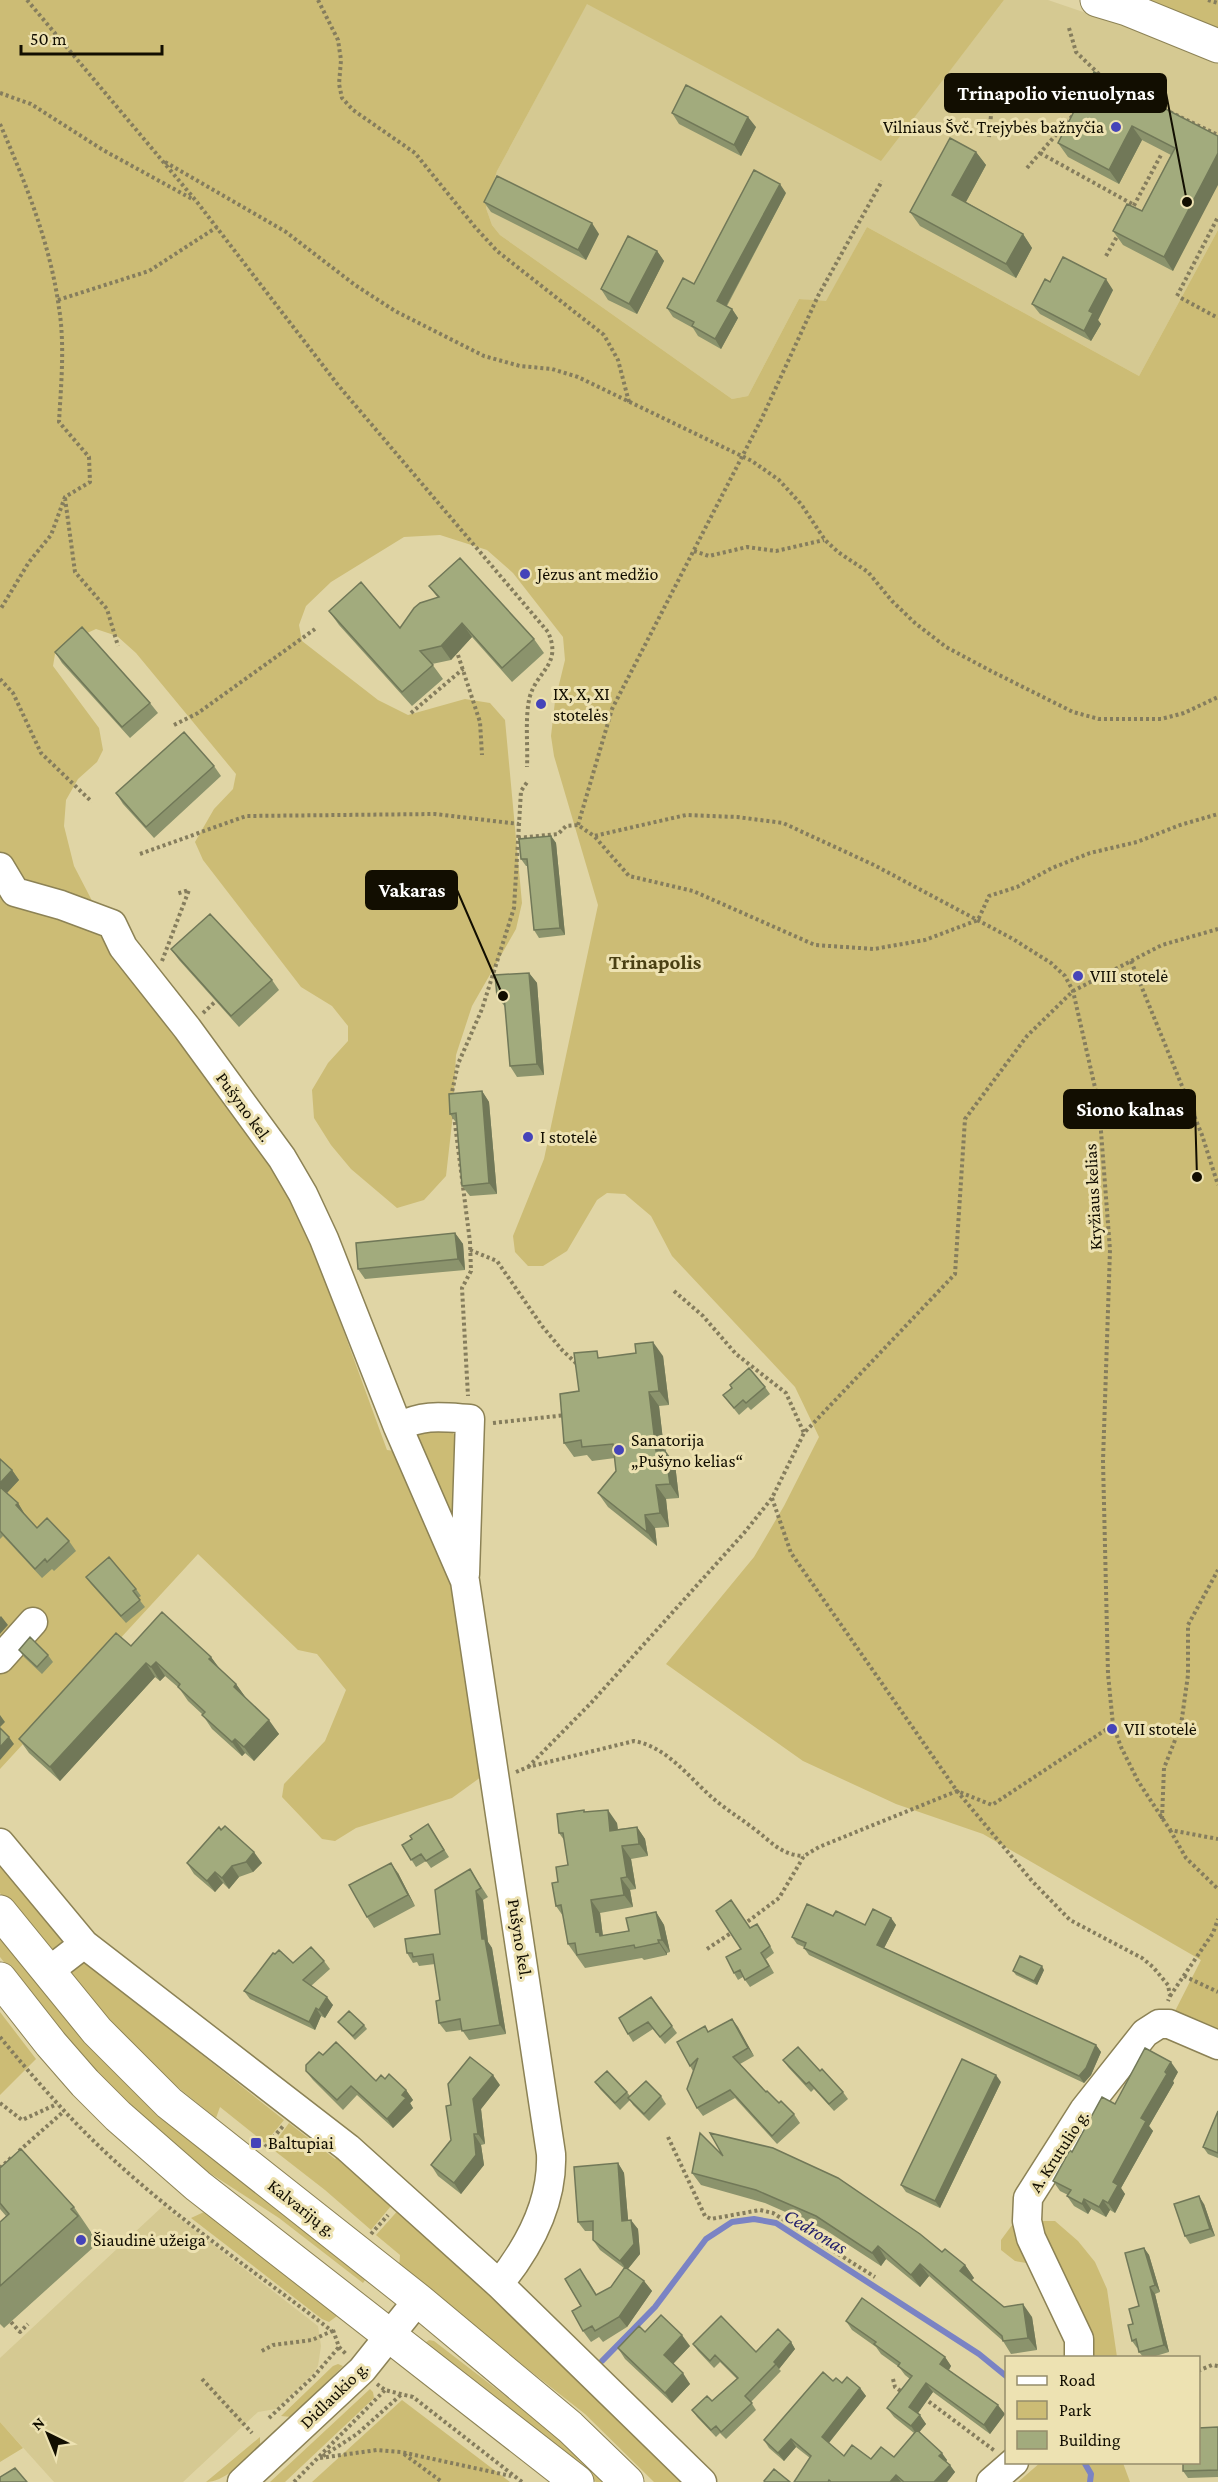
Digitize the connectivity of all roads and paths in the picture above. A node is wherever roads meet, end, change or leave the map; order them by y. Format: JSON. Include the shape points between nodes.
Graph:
{"nodes":[{"id":1,"x":27,"y":0,"type":"edge"},
{"id":2,"x":318,"y":0,"type":"edge"},
{"id":3,"x":1208,"y":0,"type":"edge"},
{"id":4,"x":1218,"y":3,"type":"edge"},
{"id":5,"x":1109,"y":9,"type":"edge"},
{"id":6,"x":1069,"y":28,"type":"dead end"},
{"id":7,"x":1218,"y":46,"type":"edge"},
{"id":8,"x":1106,"y":81,"type":"edge"},
{"id":9,"x":999,"y":83,"type":"dead end"},
{"id":10,"x":0,"y":93,"type":"edge"},
{"id":11,"x":1077,"y":110,"type":"edge"},
{"id":12,"x":1167,"y":110,"type":"edge"},
{"id":13,"x":0,"y":124,"type":"edge"},
{"id":14,"x":1218,"y":135,"type":"edge"},
{"id":15,"x":989,"y":137,"type":"dead end"},
{"id":16,"x":1040,"y":153,"type":"junction"},
{"id":17,"x":1161,"y":155,"type":"edge"},
{"id":18,"x":165,"y":162,"type":"junction"},
{"id":19,"x":1027,"y":168,"type":"dead end"},
{"id":20,"x":882,"y":181,"type":"dead end"},
{"id":21,"x":197,"y":201,"type":"junction"},
{"id":22,"x":1134,"y":205,"type":"junction"},
{"id":23,"x":1128,"y":215,"type":"edge"},
{"id":24,"x":1218,"y":217,"type":"edge"},
{"id":25,"x":1123,"y":225,"type":"edge"},
{"id":26,"x":217,"y":227,"type":"junction"},
{"id":27,"x":1106,"y":256,"type":"dead end"},
{"id":28,"x":58,"y":300,"type":"junction"},
{"id":29,"x":1218,"y":318,"type":"edge"},
{"id":30,"x":630,"y":403,"type":"junction"},
{"id":31,"x":742,"y":457,"type":"junction"},
{"id":32,"x":65,"y":497,"type":"junction"},
{"id":33,"x":825,"y":540,"type":"junction"},
{"id":34,"x":694,"y":551,"type":"junction"},
{"id":35,"x":0,"y":610,"type":"edge"},
{"id":36,"x":315,"y":629,"type":"dead end"},
{"id":37,"x":118,"y":646,"type":"dead end"},
{"id":38,"x":458,"y":654,"type":"dead end"},
{"id":39,"x":463,"y":669,"type":"junction"},
{"id":40,"x":0,"y":679,"type":"edge"},
{"id":41,"x":1218,"y":697,"type":"edge"},
{"id":42,"x":411,"y":713,"type":"dead end"},
{"id":43,"x":174,"y":725,"type":"dead end"},
{"id":44,"x":482,"y":754,"type":"dead end"},
{"id":45,"x":527,"y":767,"type":"dead end"},
{"id":46,"x":528,"y":781,"type":"dead end"},
{"id":47,"x":92,"y":802,"type":"dead end"},
{"id":48,"x":1218,"y":814,"type":"edge"},
{"id":49,"x":519,"y":824,"type":"junction"},
{"id":50,"x":578,"y":825,"type":"junction"},
{"id":51,"x":594,"y":837,"type":"junction"},
{"id":52,"x":518,"y":838,"type":"junction"},
{"id":53,"x":140,"y":854,"type":"dead end"},
{"id":54,"x":0,"y":867,"type":"edge"},
{"id":55,"x":176,"y":894,"type":"dead end"},
{"id":56,"x":978,"y":920,"type":"junction"},
{"id":57,"x":1218,"y":929,"type":"edge"},
{"id":58,"x":1131,"y":961,"type":"junction"},
{"id":59,"x":161,"y":963,"type":"dead end"},
{"id":60,"x":1073,"y":991,"type":"junction"},
{"id":61,"x":195,"y":1006,"type":"dead end"},
{"id":62,"x":202,"y":1015,"type":"dead end"},
{"id":63,"x":452,"y":1104,"type":"edge"},
{"id":64,"x":454,"y":1116,"type":"edge"},
{"id":65,"x":1218,"y":1185,"type":"edge"},
{"id":66,"x":470,"y":1250,"type":"junction"},
{"id":67,"x":674,"y":1291,"type":"dead end"},
{"id":68,"x":579,"y":1373,"type":"edge"},
{"id":69,"x":567,"y":1415,"type":"edge"},
{"id":70,"x":470,"y":1422,"type":"junction"},
{"id":71,"x":398,"y":1427,"type":"junction"},
{"id":72,"x":804,"y":1433,"type":"junction"},
{"id":73,"x":772,"y":1498,"type":"junction"},
{"id":74,"x":1218,"y":1570,"type":"edge"},
{"id":75,"x":465,"y":1581,"type":"junction"},
{"id":76,"x":33,"y":1622,"type":"dead end"},
{"id":77,"x":0,"y":1659,"type":"edge"},
{"id":78,"x":1113,"y":1725,"type":"junction"},
{"id":79,"x":528,"y":1767,"type":"junction"},
{"id":80,"x":496,"y":1779,"type":"junction"},
{"id":81,"x":957,"y":1791,"type":"junction"},
{"id":82,"x":1162,"y":1820,"type":"junction"},
{"id":83,"x":1170,"y":1830,"type":"junction"},
{"id":84,"x":1218,"y":1839,"type":"edge"},
{"id":85,"x":0,"y":1843,"type":"edge"},
{"id":86,"x":804,"y":1856,"type":"junction"},
{"id":87,"x":1218,"y":1889,"type":"edge"},
{"id":88,"x":0,"y":1911,"type":"edge"},
{"id":89,"x":1218,"y":1919,"type":"edge"},
{"id":90,"x":84,"y":1944,"type":"junction"},
{"id":91,"x":707,"y":1949,"type":"dead end"},
{"id":92,"x":49,"y":1971,"type":"junction"},
{"id":93,"x":1184,"y":1976,"type":"junction"},
{"id":94,"x":0,"y":1979,"type":"edge"},
{"id":95,"x":1218,"y":1992,"type":"edge"},
{"id":96,"x":1170,"y":1996,"type":"junction"},
{"id":97,"x":1159,"y":2024,"type":"junction"},
{"id":98,"x":0,"y":2037,"type":"edge"},
{"id":99,"x":1218,"y":2045,"type":"edge"},
{"id":100,"x":0,"y":2103,"type":"edge"},
{"id":101,"x":57,"y":2104,"type":"junction"},
{"id":102,"x":63,"y":2112,"type":"junction"},
{"id":103,"x":668,"y":2137,"type":"dead end"},
{"id":104,"x":256,"y":2140,"type":"dead end"},
{"id":105,"x":273,"y":2154,"type":"dead end"},
{"id":106,"x":0,"y":2168,"type":"edge"},
{"id":107,"x":395,"y":2207,"type":"dead end"},
{"id":108,"x":362,"y":2227,"type":"dead end"},
{"id":109,"x":374,"y":2230,"type":"dead end"},
{"id":110,"x":370,"y":2235,"type":"dead end"},
{"id":111,"x":875,"y":2277,"type":"dead end"},
{"id":112,"x":499,"y":2284,"type":"junction"},
{"id":113,"x":418,"y":2300,"type":"junction"},
{"id":114,"x":11,"y":2322,"type":"dead end"},
{"id":115,"x":28,"y":2324,"type":"dead end"},
{"id":116,"x":390,"y":2337,"type":"junction"},
{"id":117,"x":339,"y":2347,"type":"dead end"},
{"id":118,"x":260,"y":2352,"type":"dead end"},
{"id":119,"x":1079,"y":2356,"type":"edge"},
{"id":120,"x":1218,"y":2366,"type":"edge"},
{"id":121,"x":1200,"y":2370,"type":"edge"},
{"id":122,"x":202,"y":2379,"type":"dead end"},
{"id":123,"x":893,"y":2379,"type":"dead end"},
{"id":124,"x":385,"y":2390,"type":"dead end"},
{"id":125,"x":403,"y":2393,"type":"dead end"},
{"id":126,"x":920,"y":2394,"type":"edge"},
{"id":127,"x":413,"y":2397,"type":"dead end"},
{"id":128,"x":914,"y":2401,"type":"edge"},
{"id":129,"x":269,"y":2418,"type":"dead end"},
{"id":130,"x":252,"y":2433,"type":"dead end"},
{"id":131,"x":400,"y":2452,"type":"junction"},
{"id":132,"x":320,"y":2458,"type":"junction"},
{"id":133,"x":1005,"y":2470,"type":"edge"},
{"id":134,"x":514,"y":2476,"type":"junction"},
{"id":135,"x":242,"y":2482,"type":"edge"},
{"id":136,"x":294,"y":2482,"type":"edge"},
{"id":137,"x":442,"y":2482,"type":"edge"},
{"id":138,"x":522,"y":2482,"type":"edge"},
{"id":139,"x":577,"y":2482,"type":"edge"},
{"id":140,"x":627,"y":2482,"type":"edge"},
{"id":141,"x":702,"y":2482,"type":"edge"}],
"edges":[{"from":1,"to":18,"type":"path"},
{"from":2,"to":30,"type":"path","via":[[338,40],[342,98],[415,153],[497,251],[604,335],[618,360]]},
{"from":3,"to":4,"type":"path"},
{"from":5,"to":7,"type":"main road"},
{"from":6,"to":8,"type":"path","via":[[1076,52]]},
{"from":9,"to":15,"type":"path","via":[[992,104]]},
{"from":10,"to":21,"type":"path","via":[[31,104],[103,150]]},
{"from":11,"to":16,"type":"path"},
{"from":12,"to":14,"type":"path"},
{"from":13,"to":28,"type":"path","via":[[25,180],[48,249]]},
{"from":16,"to":19,"type":"path"},
{"from":16,"to":22,"type":"path"},
{"from":17,"to":22,"type":"path"},
{"from":18,"to":21,"type":"path"},
{"from":18,"to":30,"type":"path","via":[[286,232],[355,285],[405,316],[484,356],[578,377]]},
{"from":20,"to":31,"type":"path","via":[[818,296]]},
{"from":21,"to":26,"type":"path"},
{"from":22,"to":23,"type":"path"},
{"from":24,"to":29,"type":"path","via":[[1179,297]]},
{"from":25,"to":27,"type":"path"},
{"from":26,"to":28,"type":"path","via":[[149,271]]},
{"from":26,"to":45,"type":"path","via":[[338,385],[548,632],[554,645],[553,657],[528,704]]},
{"from":28,"to":32,"type":"path","via":[[62,363],[58,422],[89,457],[90,482]]},
{"from":30,"to":31,"type":"path"},
{"from":31,"to":33,"type":"path","via":[[779,480]]},
{"from":31,"to":34,"type":"path"},
{"from":32,"to":35,"type":"path","via":[[51,535],[29,562]]},
{"from":32,"to":37,"type":"path","via":[[75,573],[107,609]]},
{"from":33,"to":34,"type":"path","via":[[776,550],[747,547],[709,556]]},
{"from":33,"to":41,"type":"path","via":[[868,572],[904,614],[946,647],[1073,712],[1099,719],[1161,720]]},
{"from":34,"to":50,"type":"path","via":[[612,709]]},
{"from":36,"to":43,"type":"path","via":[[198,713]]},
{"from":38,"to":39,"type":"path"},
{"from":39,"to":42,"type":"path"},
{"from":39,"to":44,"type":"path","via":[[480,722]]},
{"from":40,"to":47,"type":"path","via":[[13,693],[40,753]]},
{"from":46,"to":49,"type":"path","via":[[521,791]]},
{"from":48,"to":56,"type":"path","via":[[1052,868],[1017,887],[989,896]]},
{"from":49,"to":52,"type":"path"},
{"from":49,"to":53,"type":"path","via":[[435,814],[246,816]]},
{"from":50,"to":51,"type":"path"},
{"from":50,"to":52,"type":"path","via":[[566,826],[558,834]]},
{"from":51,"to":56,"type":"path","name":"Kryžiaus kelias","via":[[686,815],[783,823],[874,864]]},
{"from":51,"to":56,"type":"path","via":[[629,876],[693,891],[815,945],[874,949],[925,939]]},
{"from":52,"to":63,"type":"path","via":[[514,908],[482,1009],[458,1065]]},
{"from":54,"to":71,"type":"street","name":"Pušyno kel.","via":[[15,892],[111,924],[123,947],[282,1158],[324,1239]]},
{"from":55,"to":59,"type":"path","via":[[189,890]]},
{"from":56,"to":60,"type":"path","name":"Kryžiaus kelias","via":[[1052,963]]},
{"from":57,"to":58,"type":"path","via":[[1162,945]]},
{"from":58,"to":60,"type":"path"},
{"from":58,"to":65,"type":"path","via":[[1202,1135]]},
{"from":60,"to":72,"type":"path","via":[[1028,1036],[965,1119],[955,1274]]},
{"from":60,"to":78,"type":"path","name":"Kryžiaus kelias","via":[[1099,1105],[1110,1250],[1103,1461],[1108,1674]]},
{"from":61,"to":62,"type":"path"},
{"from":64,"to":66,"type":"path"},
{"from":66,"to":68,"type":"path","via":[[496,1261],[542,1326],[578,1364]]},
{"from":66,"to":70,"type":"path","via":[[471,1271],[462,1288]]},
{"from":67,"to":72,"type":"path","via":[[703,1316],[736,1354],[786,1393]]},
{"from":69,"to":70,"type":"path"},
{"from":70,"to":71,"type":"street","via":[[428,1417]]},
{"from":70,"to":75,"type":"street","name":"Pušyno kel."},
{"from":71,"to":75,"type":"street","name":"Pušyno kel."},
{"from":72,"to":73,"type":"path"},
{"from":73,"to":79,"type":"path","via":[[591,1703]]},
{"from":73,"to":81,"type":"path","via":[[791,1553]]},
{"from":74,"to":82,"type":"path","via":[[1188,1625],[1188,1675],[1180,1725],[1164,1767]]},
{"from":75,"to":80,"type":"street","name":"Pušyno kel."},
{"from":76,"to":77,"type":"street"},
{"from":78,"to":81,"type":"path","via":[[992,1805]]},
{"from":78,"to":82,"type":"path","name":"Kryžiaus kelias","via":[[1138,1781]]},
{"from":79,"to":80,"type":"path"},
{"from":79,"to":86,"type":"path","via":[[634,1741],[648,1743],[773,1844],[790,1855]]},
{"from":80,"to":112,"type":"street","name":"Pušyno kel.","via":[[541,2075],[552,2175],[545,2205],[518,2261]]},
{"from":81,"to":86,"type":"path"},
{"from":81,"to":96,"type":"path","via":[[1070,1920],[1153,1966],[1168,1985]]},
{"from":82,"to":83,"type":"path","name":"Kryžiaus kelias"},
{"from":83,"to":84,"type":"path"},
{"from":83,"to":87,"type":"path","name":"Kryžiaus kelias","via":[[1186,1858]]},
{"from":85,"to":90,"type":"street"},
{"from":86,"to":91,"type":"path","via":[[778,1898]]},
{"from":88,"to":92,"type":"main road","name":"Kalvarijų g."},
{"from":89,"to":93,"type":"path"},
{"from":90,"to":92,"type":"street"},
{"from":90,"to":112,"type":"street","via":[[348,2148]]},
{"from":92,"to":113,"type":"main road","name":"Kalvarijų g.","via":[[97,2031],[169,2103]]},
{"from":93,"to":95,"type":"path"},
{"from":93,"to":96,"type":"path"},
{"from":94,"to":116,"type":"main road","via":[[51,2044],[118,2116],[198,2186]]},
{"from":96,"to":97,"type":"path"},
{"from":97,"to":99,"type":"street","via":[[1169,2024]]},
{"from":97,"to":119,"type":"street","name":"A. Krutulio g.","via":[[1135,2044],[1084,2110],[1028,2198],[1031,2238],[1079,2339]]},
{"from":98,"to":101,"type":"path"},
{"from":100,"to":101,"type":"path","via":[[22,2120]]},
{"from":101,"to":102,"type":"path"},
{"from":102,"to":106,"type":"path"},
{"from":102,"to":118,"type":"path","via":[[151,2191],[332,2331],[312,2340],[273,2345]]},
{"from":103,"to":111,"type":"path","via":[[705,2216],[711,2219],[760,2210],[773,2213]]},
{"from":104,"to":105,"type":"path"},
{"from":107,"to":109,"type":"path"},
{"from":108,"to":110,"type":"path"},
{"from":112,"to":141,"type":"street"},
{"from":113,"to":116,"type":"street","name":"Didlaukio g."},
{"from":113,"to":140,"type":"main road","name":"Kalvarijų g.","via":[[570,2427]]},
{"from":114,"to":115,"type":"path","via":[[20,2332]]},
{"from":116,"to":135,"type":"street","name":"Didlaukio g.","via":[[362,2370]]},
{"from":116,"to":139,"type":"main road"},
{"from":117,"to":129,"type":"path"},
{"from":120,"to":121,"type":"path"},
{"from":122,"to":130,"type":"path"},
{"from":123,"to":128,"type":"path","via":[[895,2387]]},
{"from":124,"to":132,"type":"path"},
{"from":125,"to":132,"type":"path","via":[[357,2434]]},
{"from":126,"to":133,"type":"path","via":[[990,2447]]},
{"from":127,"to":134,"type":"path"},
{"from":131,"to":132,"type":"path","via":[[377,2450]]},
{"from":131,"to":134,"type":"path"},
{"from":131,"to":137,"type":"path"},
{"from":132,"to":136,"type":"path"},
{"from":134,"to":138,"type":"path"}]}
